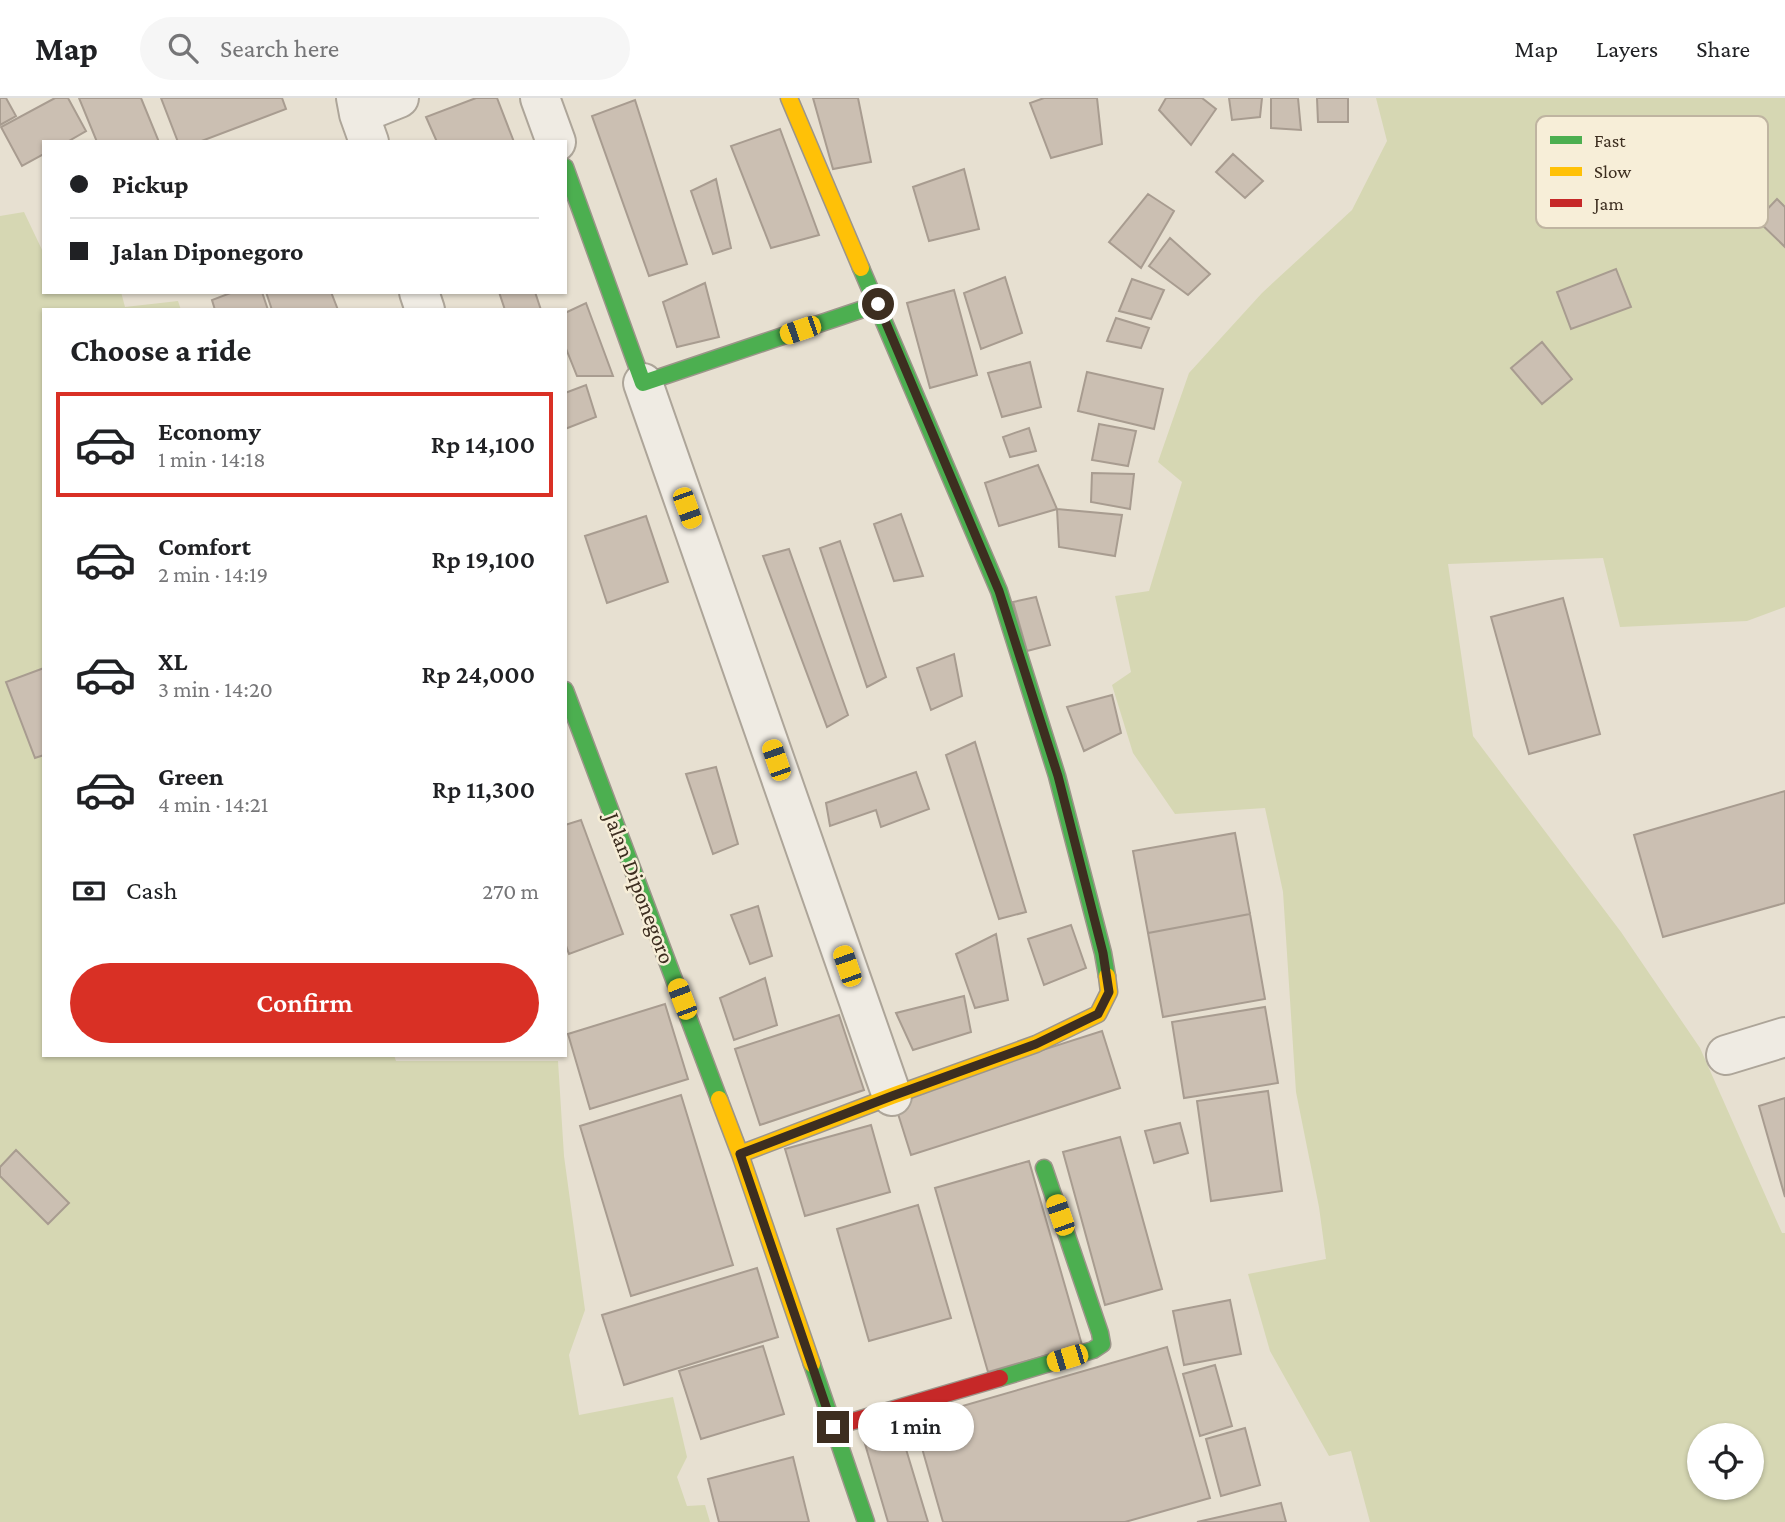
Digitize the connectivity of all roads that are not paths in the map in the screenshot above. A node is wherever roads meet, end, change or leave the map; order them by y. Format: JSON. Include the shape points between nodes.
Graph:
{"nodes":[{"id":1,"x":398,"y":98,"type":"edge"},
{"id":2,"x":540,"y":98,"type":"edge"},
{"id":3,"x":789,"y":98,"type":"edge"},
{"id":4,"x":361,"y":118,"type":"edge"},
{"id":5,"x":555,"y":140,"type":"edge"},
{"id":6,"x":567,"y":173,"type":"edge"},
{"id":7,"x":878,"y":304,"type":"junction"},
{"id":8,"x":643,"y":383,"type":"junction"},
{"id":9,"x":567,"y":695,"type":"edge"},
{"id":10,"x":1785,"y":1037,"type":"edge"},
{"id":11,"x":1727,"y":1055,"type":"dead end"},
{"id":12,"x":892,"y":1096,"type":"junction"},
{"id":13,"x":740,"y":1154,"type":"junction"},
{"id":14,"x":1044,"y":1168,"type":"dead end"},
{"id":15,"x":833,"y":1427,"type":"junction"},
{"id":16,"x":866,"y":1522,"type":"edge"}],
"edges":[{"from":1,"to":4,"type":"street"},
{"from":2,"to":5,"type":"street"},
{"from":3,"to":7,"type":"street"},
{"from":6,"to":8,"type":"street"},
{"from":7,"to":8,"type":"street"},
{"from":7,"to":12,"type":"street","via":[[999,591],[1058,776],[1109,992],[1098,1014],[1083,1022],[1036,1044]]},
{"from":8,"to":12,"type":"street"},
{"from":9,"to":13,"type":"street","name":"Jalan Diponegoro"},
{"from":10,"to":11,"type":"street"},
{"from":12,"to":13,"type":"street"},
{"from":13,"to":15,"type":"street","name":"Jalan Diponegoro"},
{"from":14,"to":15,"type":"street","via":[[1102,1344]]},
{"from":15,"to":16,"type":"street","name":"Jalan Diponegoro"}]}
